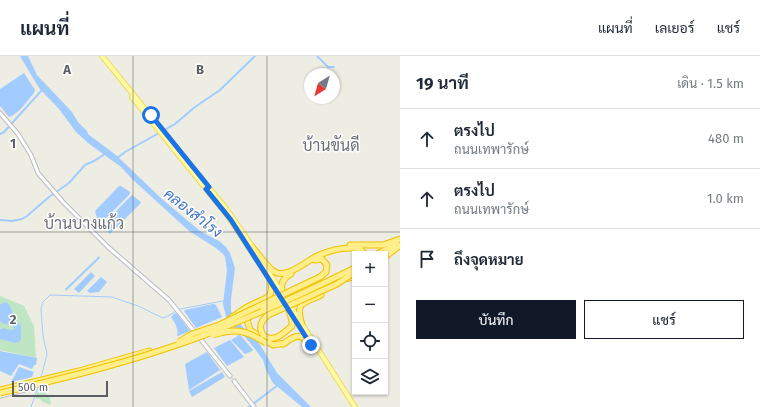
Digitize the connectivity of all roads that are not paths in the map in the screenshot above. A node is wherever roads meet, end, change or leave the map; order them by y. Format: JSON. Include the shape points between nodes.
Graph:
{"nodes":[{"id":1,"x":101,"y":56,"type":"edge"},
{"id":2,"x":0,"y":113,"type":"edge"},
{"id":3,"x":207,"y":188,"type":"junction"},
{"id":4,"x":400,"y":239,"type":"edge"},
{"id":5,"x":400,"y":245,"type":"edge"},
{"id":6,"x":252,"y":247,"type":"junction"},
{"id":7,"x":344,"y":248,"type":"junction"},
{"id":8,"x":362,"y":251,"type":"edge"},
{"id":9,"x":385,"y":251,"type":"edge"},
{"id":10,"x":388,"y":253,"type":"edge"},
{"id":11,"x":352,"y":265,"type":"edge"},
{"id":12,"x":352,"y":269,"type":"edge"},
{"id":13,"x":352,"y":274,"type":"edge"},
{"id":14,"x":352,"y":274,"type":"edge"},
{"id":15,"x":352,"y":277,"type":"edge"},
{"id":16,"x":321,"y":279,"type":"junction"},
{"id":17,"x":271,"y":281,"type":"junction"},
{"id":18,"x":282,"y":293,"type":"junction"},
{"id":19,"x":275,"y":307,"type":"junction"},
{"id":20,"x":289,"y":310,"type":"junction"},
{"id":21,"x":302,"y":325,"type":"junction"},
{"id":22,"x":196,"y":332,"type":"junction"},
{"id":23,"x":179,"y":342,"type":"junction"},
{"id":24,"x":285,"y":343,"type":"junction"},
{"id":25,"x":311,"y":345,"type":"junction"},
{"id":26,"x":164,"y":349,"type":"junction"},
{"id":27,"x":324,"y":362,"type":"junction"},
{"id":28,"x":230,"y":376,"type":"dead end"},
{"id":29,"x":64,"y":380,"type":"dead end"},
{"id":30,"x":234,"y":381,"type":"dead end"},
{"id":31,"x":0,"y":393,"type":"edge"},
{"id":32,"x":254,"y":406,"type":"edge"},
{"id":33,"x":352,"y":407,"type":"edge"},
{"id":34,"x":355,"y":407,"type":"edge"}],
"edges":[{"from":1,"to":3,"type":"main road"},
{"from":2,"to":28,"type":"main road","via":[[17,132],[38,172],[53,191],[100,240],[165,296]]},
{"from":3,"to":6,"type":"main road","via":[[232,217]]},
{"from":3,"to":17,"type":"main road"},
{"from":4,"to":7,"type":"highway","via":[[388,244],[353,245]]},
{"from":5,"to":9,"type":"highway"},
{"from":5,"to":10,"type":"highway"},
{"from":6,"to":7,"type":"highway","via":[[271,269],[280,274],[318,256]]},
{"from":6,"to":18,"type":"main road"},
{"from":7,"to":8,"type":"highway"},
{"from":11,"to":16,"type":"highway"},
{"from":12,"to":19,"type":"highway","bridge":true},
{"from":13,"to":21,"type":"highway","bridge":true,"via":[[333,289],[304,303],[299,309]]},
{"from":14,"to":20,"type":"highway","bridge":true,"via":[[337,284],[268,315],[260,326],[263,335],[268,339],[274,339],[290,328],[292,321]]},
{"from":15,"to":19,"type":"highway","bridge":true,"via":[[342,278]]},
{"from":16,"to":18,"type":"highway","via":[[326,272],[327,264],[322,259],[317,259],[285,278]]},
{"from":16,"to":22,"type":"highway","bridge":true,"via":[[219,325]]},
{"from":16,"to":23,"type":"highway","bridge":true,"via":[[238,319]]},
{"from":16,"to":24,"type":"highway","bridge":true,"via":[[253,310],[247,320],[250,330],[273,345]]},
{"from":17,"to":20,"type":"main road"},
{"from":17,"to":22,"type":"highway","bridge":true,"via":[[271,294],[266,299]]},
{"from":18,"to":21,"type":"main road"},
{"from":19,"to":26,"type":"highway","bridge":true},
{"from":20,"to":25,"type":"main road"},
{"from":21,"to":27,"type":"main road"},
{"from":22,"to":23,"type":"highway","bridge":true},
{"from":23,"to":31,"type":"highway","bridge":true},
{"from":24,"to":25,"type":"highway","via":[[298,336]]},
{"from":24,"to":26,"type":"highway","bridge":true,"via":[[274,347],[250,333],[240,331],[216,334]]},
{"from":25,"to":27,"type":"main road"},
{"from":26,"to":31,"type":"highway","bridge":true},
{"from":27,"to":33,"type":"main road"},
{"from":27,"to":34,"type":"main road"},
{"from":29,"to":31,"type":"main road","bridge":true},
{"from":30,"to":32,"type":"main road"}]}
